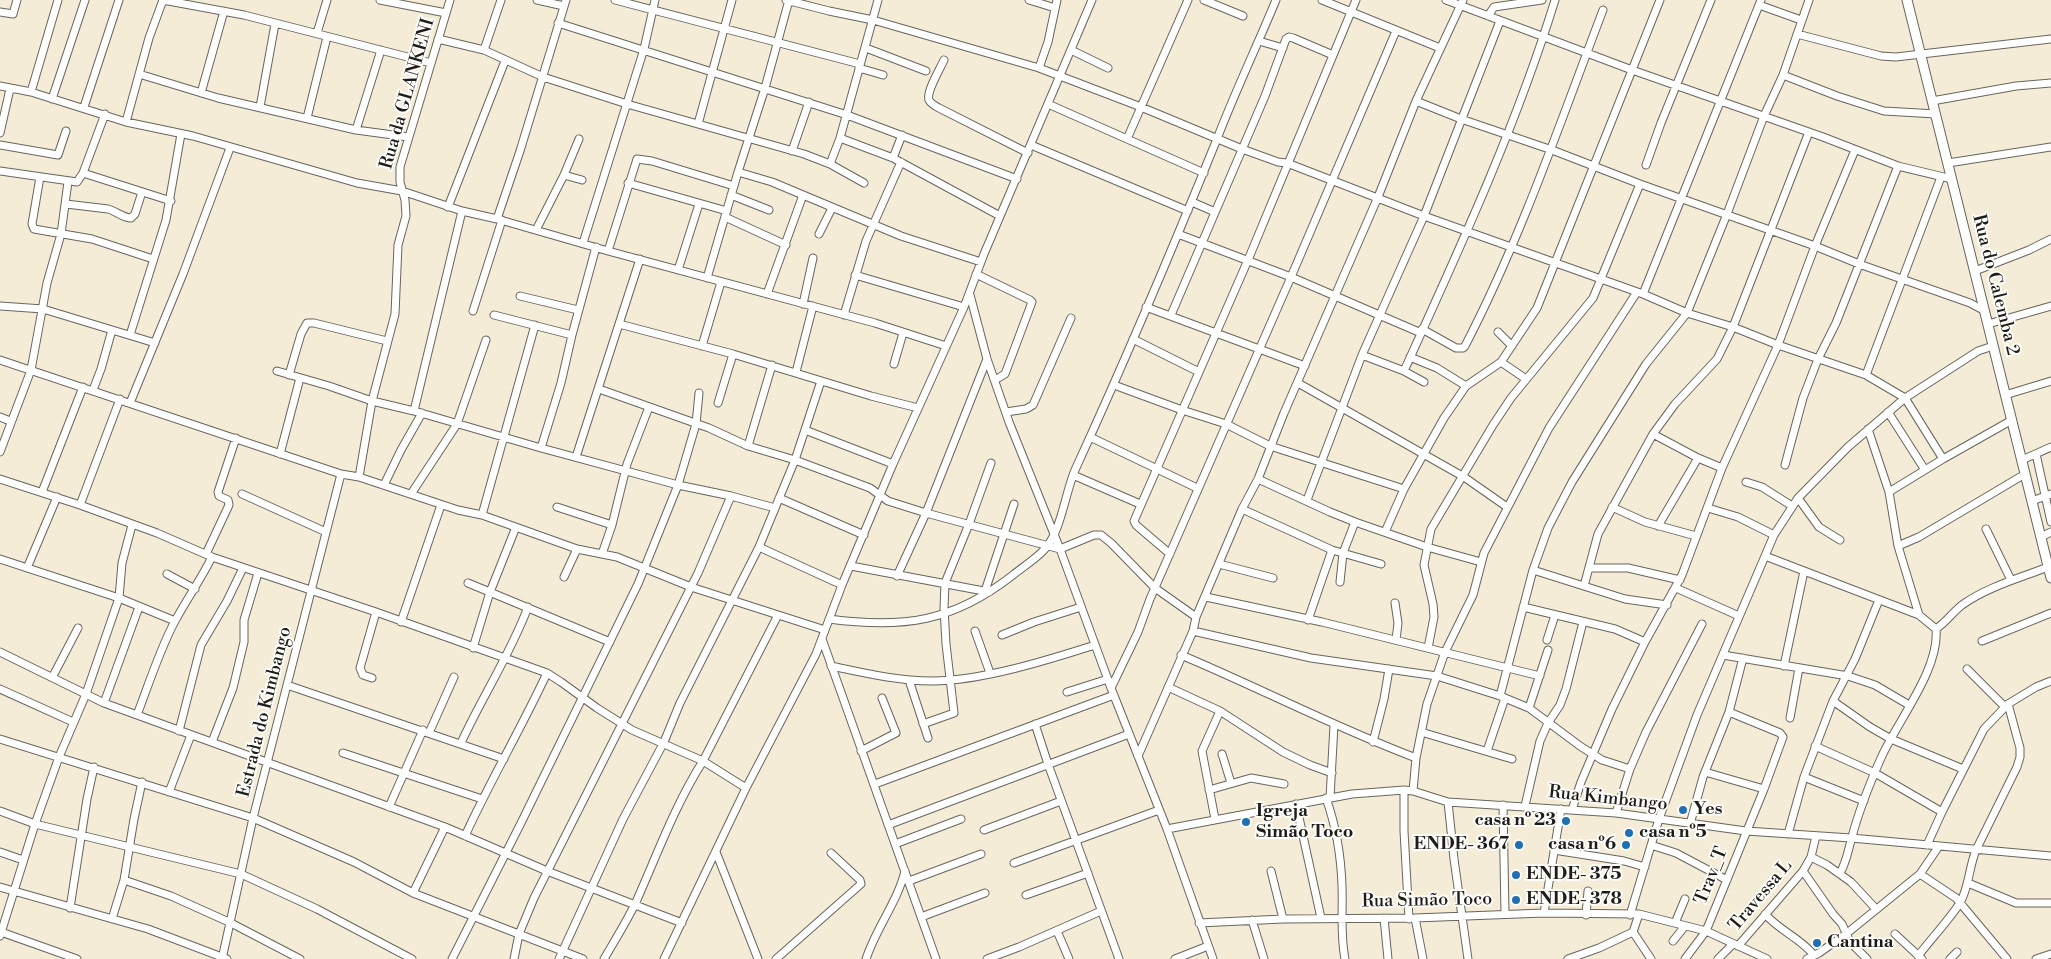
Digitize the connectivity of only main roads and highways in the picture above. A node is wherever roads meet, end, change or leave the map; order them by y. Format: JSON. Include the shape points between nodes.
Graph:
{"nodes":[{"id":1,"x":1907,"y":0,"type":"edge"},
{"id":2,"x":2051,"y":578,"type":"edge"}],
"edges":[{"from":1,"to":2,"type":"main road","name":"Rua do Calemba 2"}]}
